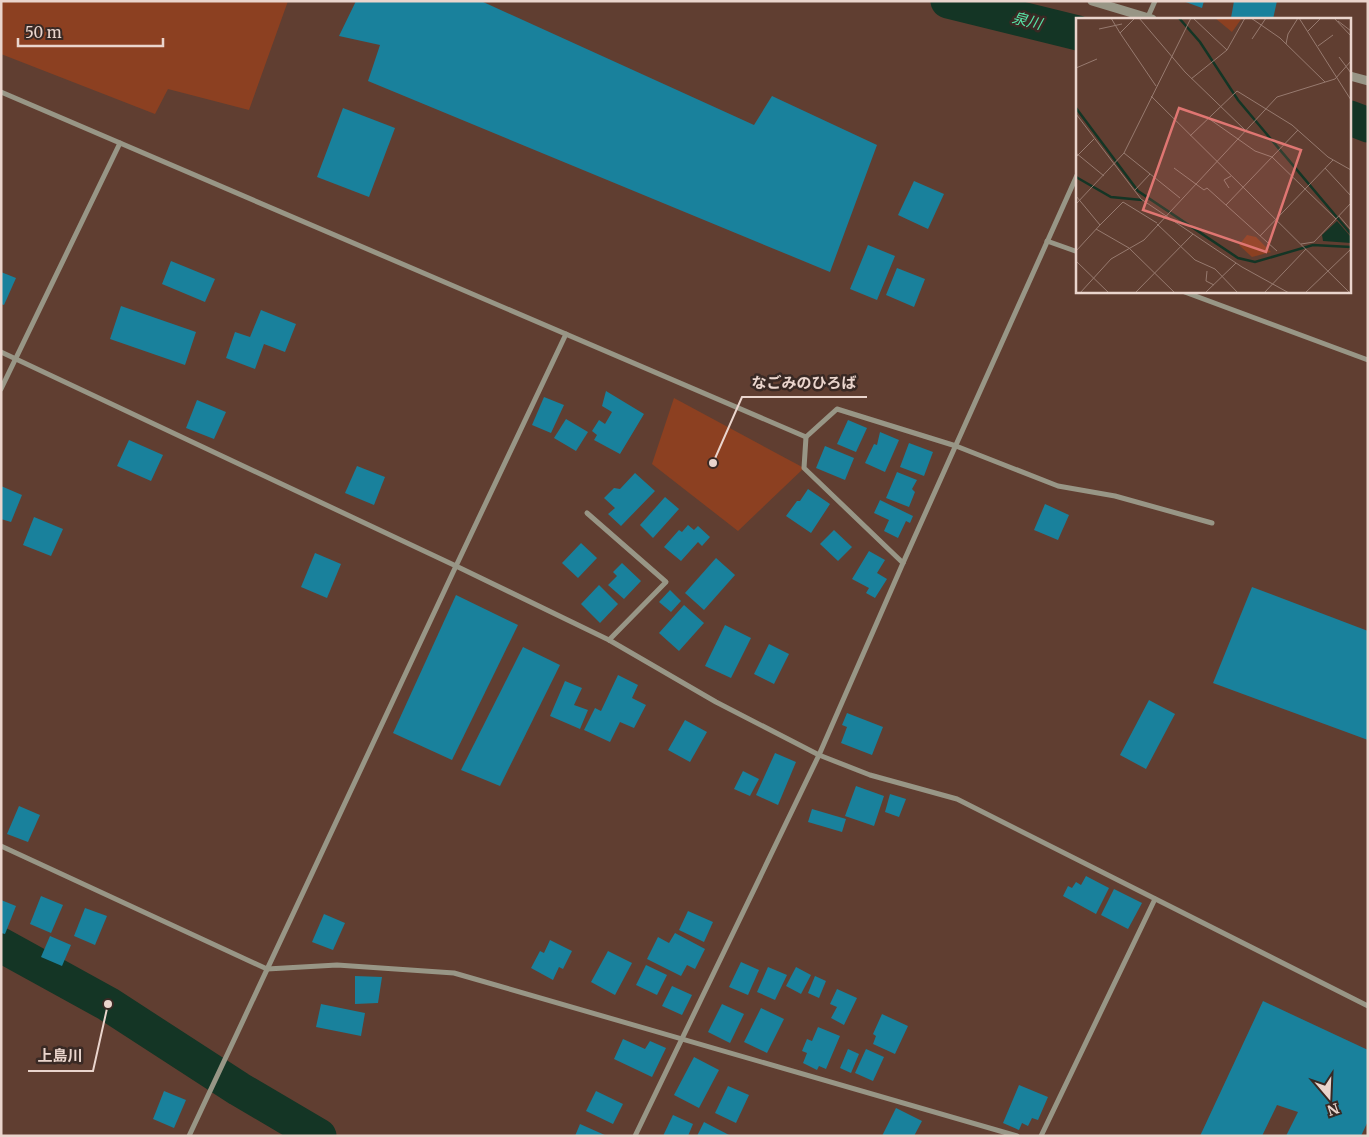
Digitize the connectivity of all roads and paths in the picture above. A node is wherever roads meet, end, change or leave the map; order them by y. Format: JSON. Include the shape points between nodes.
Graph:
{"nodes":[{"id":1,"x":1092,"y":1,"type":"edge"},
{"id":2,"x":1155,"y":1,"type":"edge"},
{"id":3,"x":1149,"y":18,"type":"edge"},
{"id":4,"x":1352,"y":77,"type":"edge"},
{"id":5,"x":1367,"y":81,"type":"edge"},
{"id":6,"x":1,"y":92,"type":"edge"},
{"id":7,"x":120,"y":143,"type":"junction"},
{"id":8,"x":1076,"y":177,"type":"edge"},
{"id":9,"x":1047,"y":241,"type":"junction"},
{"id":10,"x":1076,"y":251,"type":"edge"},
{"id":11,"x":1185,"y":292,"type":"edge"},
{"id":12,"x":566,"y":334,"type":"junction"},
{"id":13,"x":1,"y":352,"type":"edge"},
{"id":14,"x":15,"y":359,"type":"junction"},
{"id":15,"x":1368,"y":360,"type":"edge"},
{"id":16,"x":1,"y":389,"type":"edge"},
{"id":17,"x":806,"y":437,"type":"junction"},
{"id":18,"x":956,"y":446,"type":"junction"},
{"id":19,"x":587,"y":513,"type":"dead end"},
{"id":20,"x":1212,"y":523,"type":"dead end"},
{"id":21,"x":903,"y":563,"type":"junction"},
{"id":22,"x":456,"y":566,"type":"junction"},
{"id":23,"x":609,"y":640,"type":"junction"},
{"id":24,"x":819,"y":755,"type":"junction"},
{"id":25,"x":1,"y":846,"type":"edge"},
{"id":26,"x":1155,"y":899,"type":"junction"},
{"id":27,"x":267,"y":969,"type":"junction"},
{"id":28,"x":1368,"y":1006,"type":"edge"},
{"id":29,"x":680,"y":1039,"type":"junction"},
{"id":30,"x":189,"y":1136,"type":"edge"},
{"id":31,"x":634,"y":1136,"type":"edge"},
{"id":32,"x":1017,"y":1136,"type":"edge"},
{"id":33,"x":1041,"y":1136,"type":"edge"}],
"edges":[{"from":1,"to":3,"type":"street"},
{"from":2,"to":3,"type":"street"},
{"from":4,"to":5,"type":"street"},
{"from":6,"to":7,"type":"street"},
{"from":7,"to":12,"type":"street"},
{"from":7,"to":14,"type":"street"},
{"from":8,"to":9,"type":"street"},
{"from":9,"to":10,"type":"street"},
{"from":9,"to":18,"type":"street"},
{"from":11,"to":15,"type":"street"},
{"from":12,"to":17,"type":"street"},
{"from":12,"to":22,"type":"street"},
{"from":13,"to":14,"type":"street"},
{"from":14,"to":16,"type":"street"},
{"from":14,"to":22,"type":"street"},
{"from":17,"to":18,"type":"street","via":[[837,408]]},
{"from":17,"to":21,"type":"street","via":[[804,468]]},
{"from":18,"to":20,"type":"street","via":[[1058,486],[1115,496]]},
{"from":18,"to":21,"type":"street"},
{"from":19,"to":23,"type":"street","via":[[666,582]]},
{"from":21,"to":24,"type":"street"},
{"from":22,"to":23,"type":"street"},
{"from":22,"to":27,"type":"street"},
{"from":23,"to":24,"type":"street","via":[[716,702]]},
{"from":24,"to":26,"type":"street","via":[[870,775],[957,800]]},
{"from":24,"to":29,"type":"street"},
{"from":25,"to":27,"type":"street"},
{"from":26,"to":28,"type":"street"},
{"from":26,"to":33,"type":"street"},
{"from":27,"to":29,"type":"street","via":[[337,965],[454,974]]},
{"from":27,"to":30,"type":"street"},
{"from":29,"to":31,"type":"street"},
{"from":29,"to":32,"type":"street"}]}
